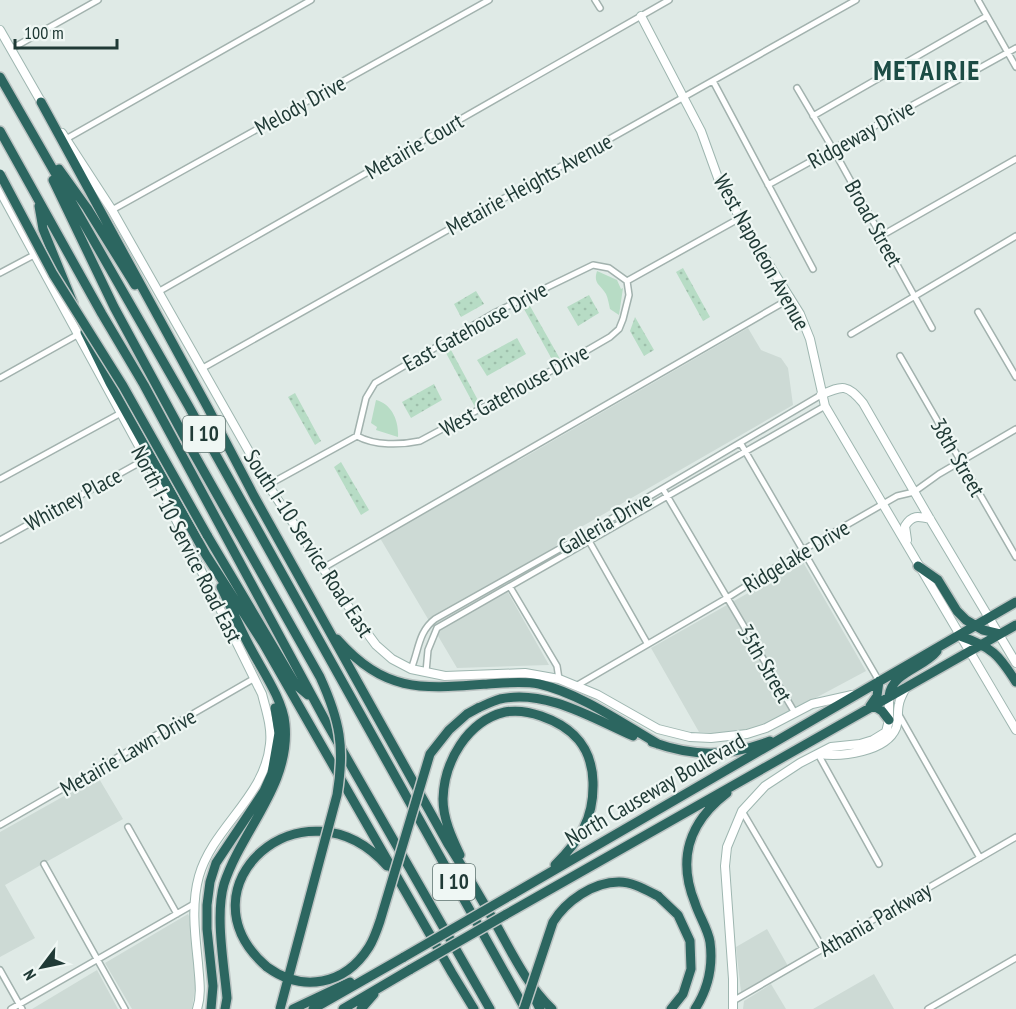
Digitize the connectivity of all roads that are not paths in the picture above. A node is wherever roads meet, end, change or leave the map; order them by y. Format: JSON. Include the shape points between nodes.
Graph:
{"nodes":[{"id":1,"x":98,"y":0,"type":"edge"},
{"id":2,"x":311,"y":0,"type":"edge"},
{"id":3,"x":489,"y":0,"type":"edge"},
{"id":4,"x":595,"y":0,"type":"edge"},
{"id":5,"x":669,"y":0,"type":"edge"},
{"id":6,"x":856,"y":0,"type":"edge"},
{"id":7,"x":978,"y":0,"type":"edge"},
{"id":8,"x":600,"y":8,"type":"dead end"},
{"id":9,"x":641,"y":16,"type":"junction"},
{"id":10,"x":987,"y":16,"type":"junction"},
{"id":11,"x":0,"y":30,"type":"edge"},
{"id":12,"x":1016,"y":48,"type":"edge"},
{"id":13,"x":11,"y":49,"type":"junction"},
{"id":14,"x":1008,"y":52,"type":"junction"},
{"id":15,"x":1016,"y":67,"type":"edge"},
{"id":16,"x":0,"y":77,"type":"edge"},
{"id":17,"x":713,"y":81,"type":"junction"},
{"id":18,"x":797,"y":88,"type":"dead end"},
{"id":19,"x":684,"y":97,"type":"junction"},
{"id":20,"x":41,"y":102,"type":"junction"},
{"id":21,"x":22,"y":115,"type":"junction"},
{"id":22,"x":813,"y":116,"type":"junction"},
{"id":23,"x":0,"y":131,"type":"edge"},
{"id":24,"x":66,"y":139,"type":"junction"},
{"id":25,"x":833,"y":149,"type":"junction"},
{"id":26,"x":1016,"y":159,"type":"edge"},
{"id":27,"x":0,"y":174,"type":"edge"},
{"id":28,"x":768,"y":184,"type":"junction"},
{"id":29,"x":0,"y":191,"type":"edge"},
{"id":30,"x":38,"y":197,"type":"junction"},
{"id":31,"x":112,"y":210,"type":"junction"},
{"id":32,"x":740,"y":218,"type":"junction"},
{"id":33,"x":881,"y":236,"type":"junction"},
{"id":34,"x":1016,"y":236,"type":"edge"},
{"id":35,"x":34,"y":255,"type":"junction"},
{"id":36,"x":813,"y":269,"type":"dead end"},
{"id":37,"x":0,"y":273,"type":"edge"},
{"id":38,"x":627,"y":281,"type":"junction"},
{"id":39,"x":158,"y":292,"type":"junction"},
{"id":40,"x":914,"y":297,"type":"junction"},
{"id":41,"x":791,"y":298,"type":"junction"},
{"id":42,"x":978,"y":312,"type":"dead end"},
{"id":43,"x":932,"y":328,"type":"dead end"},
{"id":44,"x":77,"y":334,"type":"junction"},
{"id":45,"x":850,"y":334,"type":"dead end"},
{"id":46,"x":176,"y":351,"type":"junction"},
{"id":47,"x":900,"y":356,"type":"dead end"},
{"id":48,"x":201,"y":369,"type":"junction"},
{"id":49,"x":1016,"y":377,"type":"edge"},
{"id":50,"x":0,"y":378,"type":"edge"},
{"id":51,"x":822,"y":395,"type":"junction"},
{"id":52,"x":825,"y":406,"type":"junction"},
{"id":53,"x":121,"y":413,"type":"junction"},
{"id":54,"x":1016,"y":429,"type":"edge"},
{"id":55,"x":357,"y":436,"type":"junction"},
{"id":56,"x":741,"y":444,"type":"junction"},
{"id":57,"x":747,"y":453,"type":"junction"},
{"id":58,"x":146,"y":459,"type":"junction"},
{"id":59,"x":960,"y":462,"type":"junction"},
{"id":60,"x":0,"y":479,"type":"edge"},
{"id":61,"x":268,"y":485,"type":"junction"},
{"id":62,"x":663,"y":489,"type":"junction"},
{"id":63,"x":914,"y":492,"type":"junction"},
{"id":64,"x":668,"y":497,"type":"junction"},
{"id":65,"x":883,"y":503,"type":"junction"},
{"id":66,"x":930,"y":519,"type":"junction"},
{"id":67,"x":585,"y":535,"type":"junction"},
{"id":68,"x":0,"y":540,"type":"edge"},
{"id":69,"x":589,"y":542,"type":"junction"},
{"id":70,"x":803,"y":550,"type":"junction"},
{"id":71,"x":912,"y":554,"type":"junction"},
{"id":72,"x":206,"y":555,"type":"junction"},
{"id":73,"x":1016,"y":557,"type":"edge"},
{"id":74,"x":918,"y":566,"type":"junction"},
{"id":75,"x":323,"y":568,"type":"junction"},
{"id":76,"x":506,"y":580,"type":"junction"},
{"id":77,"x":510,"y":587,"type":"junction"},
{"id":78,"x":727,"y":598,"type":"junction"},
{"id":79,"x":1016,"y":602,"type":"edge"},
{"id":80,"x":323,"y":617,"type":"junction"},
{"id":81,"x":989,"y":617,"type":"junction"},
{"id":82,"x":1016,"y":625,"type":"edge"},
{"id":83,"x":976,"y":626,"type":"junction"},
{"id":84,"x":1000,"y":634,"type":"junction"},
{"id":85,"x":960,"y":636,"type":"junction"},
{"id":86,"x":647,"y":643,"type":"junction"},
{"id":87,"x":982,"y":645,"type":"junction"},
{"id":88,"x":941,"y":646,"type":"junction"},
{"id":89,"x":970,"y":651,"type":"junction"},
{"id":90,"x":1016,"y":663,"type":"edge"},
{"id":91,"x":411,"y":669,"type":"junction"},
{"id":92,"x":426,"y":672,"type":"junction"},
{"id":93,"x":255,"y":678,"type":"junction"},
{"id":94,"x":559,"y":679,"type":"junction"},
{"id":95,"x":267,"y":680,"type":"junction"},
{"id":96,"x":879,"y":681,"type":"junction"},
{"id":97,"x":1016,"y":682,"type":"edge"},
{"id":98,"x":576,"y":686,"type":"junction"},
{"id":99,"x":906,"y":686,"type":"junction"},
{"id":100,"x":859,"y":693,"type":"junction"},
{"id":101,"x":890,"y":696,"type":"junction"},
{"id":102,"x":999,"y":700,"type":"junction"},
{"id":103,"x":314,"y":701,"type":"junction"},
{"id":104,"x":870,"y":708,"type":"junction"},
{"id":105,"x":795,"y":713,"type":"junction"},
{"id":106,"x":899,"y":715,"type":"junction"},
{"id":107,"x":889,"y":720,"type":"junction"},
{"id":108,"x":1016,"y":721,"type":"edge"},
{"id":109,"x":1016,"y":730,"type":"edge"},
{"id":110,"x":786,"y":734,"type":"junction"},
{"id":111,"x":658,"y":744,"type":"junction"},
{"id":112,"x":818,"y":754,"type":"junction"},
{"id":113,"x":753,"y":774,"type":"junction"},
{"id":114,"x":742,"y":811,"type":"junction"},
{"id":115,"x":0,"y":825,"type":"edge"},
{"id":116,"x":128,"y":827,"type":"dead end"},
{"id":117,"x":1016,"y":837,"type":"edge"},
{"id":118,"x":981,"y":858,"type":"junction"},
{"id":119,"x":44,"y":864,"type":"dead end"},
{"id":120,"x":879,"y":864,"type":"dead end"},
{"id":121,"x":396,"y":873,"type":"junction"},
{"id":122,"x":544,"y":876,"type":"junction"},
{"id":123,"x":469,"y":877,"type":"junction"},
{"id":124,"x":194,"y":904,"type":"junction"},
{"id":125,"x":177,"y":914,"type":"junction"},
{"id":126,"x":824,"y":950,"type":"junction"},
{"id":127,"x":1016,"y":958,"type":"edge"},
{"id":128,"x":97,"y":960,"type":"junction"},
{"id":129,"x":519,"y":967,"type":"junction"},
{"id":130,"x":0,"y":970,"type":"edge"},
{"id":131,"x":452,"y":973,"type":"junction"},
{"id":132,"x":372,"y":975,"type":"junction"},
{"id":133,"x":380,"y":988,"type":"junction"},
{"id":134,"x":733,"y":1005,"type":"edge"},
{"id":135,"x":21,"y":1007,"type":"edge"},
{"id":136,"x":11,"y":1009,"type":"edge"},
{"id":137,"x":125,"y":1009,"type":"edge"},
{"id":138,"x":196,"y":1009,"type":"edge"},
{"id":139,"x":211,"y":1009,"type":"edge"},
{"id":140,"x":225,"y":1009,"type":"edge"},
{"id":141,"x":280,"y":1009,"type":"edge"},
{"id":142,"x":293,"y":1009,"type":"edge"},
{"id":143,"x":313,"y":1009,"type":"edge"},
{"id":144,"x":343,"y":1009,"type":"edge"},
{"id":145,"x":361,"y":1009,"type":"edge"},
{"id":146,"x":468,"y":1009,"type":"edge"},
{"id":147,"x":474,"y":1009,"type":"edge"},
{"id":148,"x":490,"y":1009,"type":"edge"},
{"id":149,"x":525,"y":1009,"type":"edge"},
{"id":150,"x":540,"y":1009,"type":"edge"},
{"id":151,"x":552,"y":1009,"type":"edge"},
{"id":152,"x":671,"y":1009,"type":"edge"},
{"id":153,"x":695,"y":1009,"type":"edge"},
{"id":154,"x":928,"y":1009,"type":"edge"}],
"edges":[{"from":1,"to":13,"type":"street"},
{"from":2,"to":24,"type":"street"},
{"from":3,"to":31,"type":"street","name":"Melody Drive"},
{"from":4,"to":8,"type":"street"},
{"from":5,"to":9,"type":"street","name":"Metairie Court"},
{"from":6,"to":17,"type":"street","name":"Metairie Heights Avenue"},
{"from":7,"to":10,"type":"street"},
{"from":9,"to":19,"type":"street","name":"West Napoleon Avenue"},
{"from":9,"to":39,"type":"street","name":"Metairie Court"},
{"from":10,"to":14,"type":"street"},
{"from":10,"to":22,"type":"street"},
{"from":11,"to":13,"type":"street","name":"South I-10 Service Road East"},
{"from":12,"to":14,"type":"street","name":"Ridgeway Drive"},
{"from":13,"to":20,"type":"street","name":"South I-10 Service Road East"},
{"from":14,"to":15,"type":"street"},
{"from":14,"to":25,"type":"street","name":"Ridgeway Drive"},
{"from":16,"to":21,"type":"highway","number":"I 10"},
{"from":17,"to":19,"type":"street","name":"Metairie Heights Avenue"},
{"from":17,"to":28,"type":"street"},
{"from":18,"to":22,"type":"street","name":"Broad Street"},
{"from":19,"to":32,"type":"street","name":"West Napoleon Avenue","via":[[718,178]]},
{"from":19,"to":48,"type":"street","name":"Metairie Heights Avenue"},
{"from":20,"to":24,"type":"street","name":"South I-10 Service Road East"},
{"from":20,"to":46,"type":"highway"},
{"from":21,"to":46,"type":"highway","via":[[87,208]]},
{"from":21,"to":141,"type":"highway","bridge":true,"via":[[114,307],[334,708],[340,738],[337,795]]},
{"from":21,"to":149,"type":"highway","number":"I 10"},
{"from":22,"to":25,"type":"street","name":"Broad Street"},
{"from":23,"to":30,"type":"highway","number":"I 10"},
{"from":24,"to":31,"type":"street","name":"South I-10 Service Road East"},
{"from":25,"to":28,"type":"street","name":"Ridgeway Drive"},
{"from":25,"to":33,"type":"street","name":"Broad Street"},
{"from":26,"to":33,"type":"street"},
{"from":27,"to":103,"type":"highway","bridge":true,"via":[[53,274],[123,386],[296,685]]},
{"from":28,"to":36,"type":"street"},
{"from":29,"to":35,"type":"street","name":"North I-10 Service Road East"},
{"from":30,"to":72,"type":"highway","via":[[43,229],[90,342]]},
{"from":30,"to":103,"type":"highway","number":"I 10"},
{"from":31,"to":39,"type":"street","name":"South I-10 Service Road East"},
{"from":32,"to":38,"type":"street"},
{"from":32,"to":41,"type":"street","name":"West Napoleon Avenue"},
{"from":33,"to":40,"type":"street","name":"Broad Street"},
{"from":34,"to":40,"type":"street"},
{"from":35,"to":37,"type":"street"},
{"from":35,"to":44,"type":"street","name":"North I-10 Service Road East"},
{"from":38,"to":55,"type":"street","name":"West Gatehouse Drive","via":[[629,295],[619,329],[560,366],[420,441],[403,445]]},
{"from":38,"to":55,"type":"street","name":"East Gatehouse Drive","via":[[618,272],[593,265],[485,318],[375,383],[366,398]]},
{"from":39,"to":48,"type":"street","name":"South I-10 Service Road East"},
{"from":40,"to":43,"type":"street","name":"Broad Street"},
{"from":40,"to":45,"type":"street"},
{"from":41,"to":51,"type":"street","name":"West Napoleon Avenue","via":[[810,339]]},
{"from":41,"to":75,"type":"street"},
{"from":42,"to":49,"type":"street"},
{"from":44,"to":50,"type":"street"},
{"from":44,"to":53,"type":"street","name":"North I-10 Service Road East"},
{"from":46,"to":80,"type":"highway"},
{"from":47,"to":59,"type":"street","name":"38th Street"},
{"from":48,"to":61,"type":"street","name":"South I-10 Service Road East"},
{"from":51,"to":52,"type":"street","name":"West Napoleon Avenue"},
{"from":51,"to":56,"type":"street","name":"Galleria Drive"},
{"from":51,"to":63,"type":"street","via":[[836,388],[852,390]]},
{"from":52,"to":57,"type":"street","name":"Galleria Drive"},
{"from":52,"to":65,"type":"street","name":"West Napoleon Avenue"},
{"from":53,"to":58,"type":"street","name":"North I-10 Service Road East"},
{"from":53,"to":60,"type":"street"},
{"from":54,"to":59,"type":"street","name":"Ridgelake Drive"},
{"from":55,"to":61,"type":"street"},
{"from":56,"to":57,"type":"street"},
{"from":56,"to":62,"type":"street","name":"Galleria Drive"},
{"from":57,"to":64,"type":"street","name":"Galleria Drive"},
{"from":57,"to":70,"type":"street"},
{"from":58,"to":68,"type":"street","name":"Whitney Place"},
{"from":58,"to":93,"type":"street","name":"North I-10 Service Road East"},
{"from":59,"to":63,"type":"street","name":"Ridgelake Drive"},
{"from":59,"to":73,"type":"street","name":"38th Street"},
{"from":61,"to":75,"type":"street","name":"South I-10 Service Road East"},
{"from":62,"to":64,"type":"street","name":"35th Street"},
{"from":62,"to":67,"type":"street","name":"Galleria Drive"},
{"from":63,"to":65,"type":"street","name":"Ridgelake Drive"},
{"from":63,"to":66,"type":"street"},
{"from":64,"to":69,"type":"street","name":"Galleria Drive"},
{"from":64,"to":78,"type":"street","name":"35th Street"},
{"from":65,"to":70,"type":"street","name":"Ridgelake Drive"},
{"from":65,"to":71,"type":"street","name":"West Napoleon Avenue"},
{"from":66,"to":71,"type":"street","via":[[915,517],[905,525]]},
{"from":66,"to":81,"type":"street"},
{"from":67,"to":69,"type":"street"},
{"from":67,"to":76,"type":"street","name":"Galleria Drive"},
{"from":69,"to":77,"type":"street","name":"Galleria Drive"},
{"from":69,"to":86,"type":"street"},
{"from":70,"to":78,"type":"street","name":"Ridgelake Drive"},
{"from":70,"to":96,"type":"street"},
{"from":71,"to":74,"type":"street","name":"West Napoleon Avenue"},
{"from":72,"to":95,"type":"highway"},
{"from":72,"to":121,"type":"highway","via":[[263,643]]},
{"from":74,"to":83,"type":"highway","via":[[938,580],[957,611]]},
{"from":74,"to":85,"type":"street","name":"West Napoleon Avenue"},
{"from":75,"to":91,"type":"street","name":"South I-10 Service Road East","via":[[376,645]]},
{"from":76,"to":77,"type":"street"},
{"from":76,"to":91,"type":"street","name":"Galleria Drive","via":[[425,626]]},
{"from":77,"to":92,"type":"street","name":"Galleria Drive","via":[[438,628],[428,650]]},
{"from":77,"to":94,"type":"street","via":[[557,666]]},
{"from":78,"to":86,"type":"street","name":"Ridgelake Drive"},
{"from":78,"to":105,"type":"street","name":"35th Street"},
{"from":79,"to":81,"type":"highway","name":"North Causeway Boulevard"},
{"from":80,"to":111,"type":"highway","via":[[356,659],[380,675],[427,687],[537,684],[576,698]]},
{"from":80,"to":123,"type":"highway"},
{"from":81,"to":83,"type":"highway","name":"North Causeway Boulevard"},
{"from":81,"to":84,"type":"street"},
{"from":82,"to":84,"type":"highway","name":"North Causeway Boulevard"},
{"from":83,"to":84,"type":"highway"},
{"from":83,"to":85,"type":"highway","name":"North Causeway Boulevard"},
{"from":84,"to":87,"type":"highway","name":"North Causeway Boulevard"},
{"from":84,"to":90,"type":"street"},
{"from":85,"to":87,"type":"highway"},
{"from":85,"to":88,"type":"highway","name":"North Causeway Boulevard"},
{"from":85,"to":89,"type":"street","name":"West Napoleon Avenue"},
{"from":86,"to":98,"type":"street","name":"Ridgelake Drive"},
{"from":87,"to":89,"type":"highway","name":"North Causeway Boulevard"},
{"from":87,"to":97,"type":"highway","via":[[1001,658]]},
{"from":88,"to":96,"type":"highway","name":"North Causeway Boulevard"},
{"from":88,"to":101,"type":"highway","via":[[931,660],[895,680]]},
{"from":89,"to":99,"type":"highway","name":"North Causeway Boulevard"},
{"from":89,"to":102,"type":"street","name":"West Napoleon Avenue"},
{"from":91,"to":92,"type":"street","name":"South I-10 Service Road East"},
{"from":92,"to":94,"type":"street","name":"South I-10 Service Road East","via":[[445,676],[525,673]]},
{"from":93,"to":115,"type":"street","name":"Metairie Lawn Drive"},
{"from":93,"to":124,"type":"street","name":"North I-10 Service Road East","via":[[270,733],[264,770],[250,798],[204,861]]},
{"from":94,"to":98,"type":"street","name":"South I-10 Service Road East"},
{"from":95,"to":139,"type":"highway","via":[[279,733],[272,773],[216,863],[210,882],[207,929],[213,987]]},
{"from":95,"to":140,"type":"highway","via":[[285,723],[281,769],[224,886],[220,911]]},
{"from":96,"to":100,"type":"highway","name":"North Causeway Boulevard"},
{"from":96,"to":104,"type":"highway"},
{"from":98,"to":105,"type":"street","name":"South I-10 Service Road East","via":[[598,694],[658,729],[690,737],[747,734]]},
{"from":99,"to":101,"type":"highway","name":"North Causeway Boulevard"},
{"from":99,"to":106,"type":"street"},
{"from":100,"to":105,"type":"street","name":"South I-10 Service Road East","via":[[812,704]]},
{"from":100,"to":110,"type":"highway","name":"North Causeway Boulevard"},
{"from":101,"to":104,"type":"highway","name":"North Causeway Boulevard"},
{"from":101,"to":107,"type":"street"},
{"from":102,"to":108,"type":"street"},
{"from":102,"to":109,"type":"street","name":"West Napoleon Avenue"},
{"from":103,"to":148,"type":"highway","number":"I 10"},
{"from":104,"to":107,"type":"highway","via":[[882,711]]},
{"from":104,"to":113,"type":"highway","name":"North Causeway Boulevard"},
{"from":106,"to":112,"type":"street","via":[[892,735],[881,743],[861,752]]},
{"from":106,"to":118,"type":"street"},
{"from":107,"to":112,"type":"street","via":[[886,732],[873,740],[831,747]]},
{"from":110,"to":111,"type":"highway","via":[[734,752],[694,753]]},
{"from":110,"to":122,"type":"highway","name":"North Causeway Boulevard"},
{"from":111,"to":121,"type":"highway","bridge":true,"via":[[542,699],[499,699],[478,708],[449,730],[430,754],[380,921],[364,954],[347,969],[318,983],[292,981],[267,968],[250,950],[238,927],[239,883],[260,852],[278,839],[303,831],[340,834],[370,850]]},
{"from":112,"to":114,"type":"street","via":[[765,786]]},
{"from":112,"to":120,"type":"street"},
{"from":113,"to":133,"type":"highway","name":"North Causeway Boulevard","bridge":true},
{"from":113,"to":153,"type":"highway","via":[[706,813],[687,851],[687,881],[710,940],[711,967],[704,994]]},
{"from":114,"to":126,"type":"street"},
{"from":114,"to":134,"type":"street","via":[[727,847],[725,866]]},
{"from":116,"to":125,"type":"street"},
{"from":117,"to":118,"type":"street","name":"Athania Parkway"},
{"from":118,"to":126,"type":"street","name":"Athania Parkway"},
{"from":119,"to":128,"type":"street"},
{"from":121,"to":131,"type":"highway"},
{"from":122,"to":123,"type":"highway","via":[[585,830],[593,804],[593,766],[583,746],[559,722],[531,712],[513,711],[487,720],[463,739],[446,779],[443,800],[448,828]]},
{"from":122,"to":132,"type":"highway","name":"North Causeway Boulevard","bridge":true},
{"from":123,"to":129,"type":"highway"},
{"from":124,"to":125,"type":"street"},
{"from":124,"to":138,"type":"street","name":"North I-10 Service Road East","via":[[200,987]]},
{"from":125,"to":128,"type":"street"},
{"from":126,"to":134,"type":"street","name":"Athania Parkway"},
{"from":127,"to":154,"type":"street"},
{"from":128,"to":135,"type":"street"},
{"from":128,"to":137,"type":"street"},
{"from":129,"to":150,"type":"highway"},
{"from":129,"to":151,"type":"highway"},
{"from":130,"to":135,"type":"street"},
{"from":131,"to":146,"type":"highway"},
{"from":131,"to":147,"type":"highway"},
{"from":132,"to":142,"type":"highway"},
{"from":132,"to":143,"type":"highway","name":"North Causeway Boulevard"},
{"from":133,"to":144,"type":"highway","name":"North Causeway Boulevard"},
{"from":133,"to":145,"type":"highway"},
{"from":135,"to":136,"type":"street"},
{"from":149,"to":152,"type":"highway","bridge":true,"via":[[558,913],[573,899],[596,887],[618,882],[658,896],[678,915],[690,941],[691,969],[683,994]]}]}
